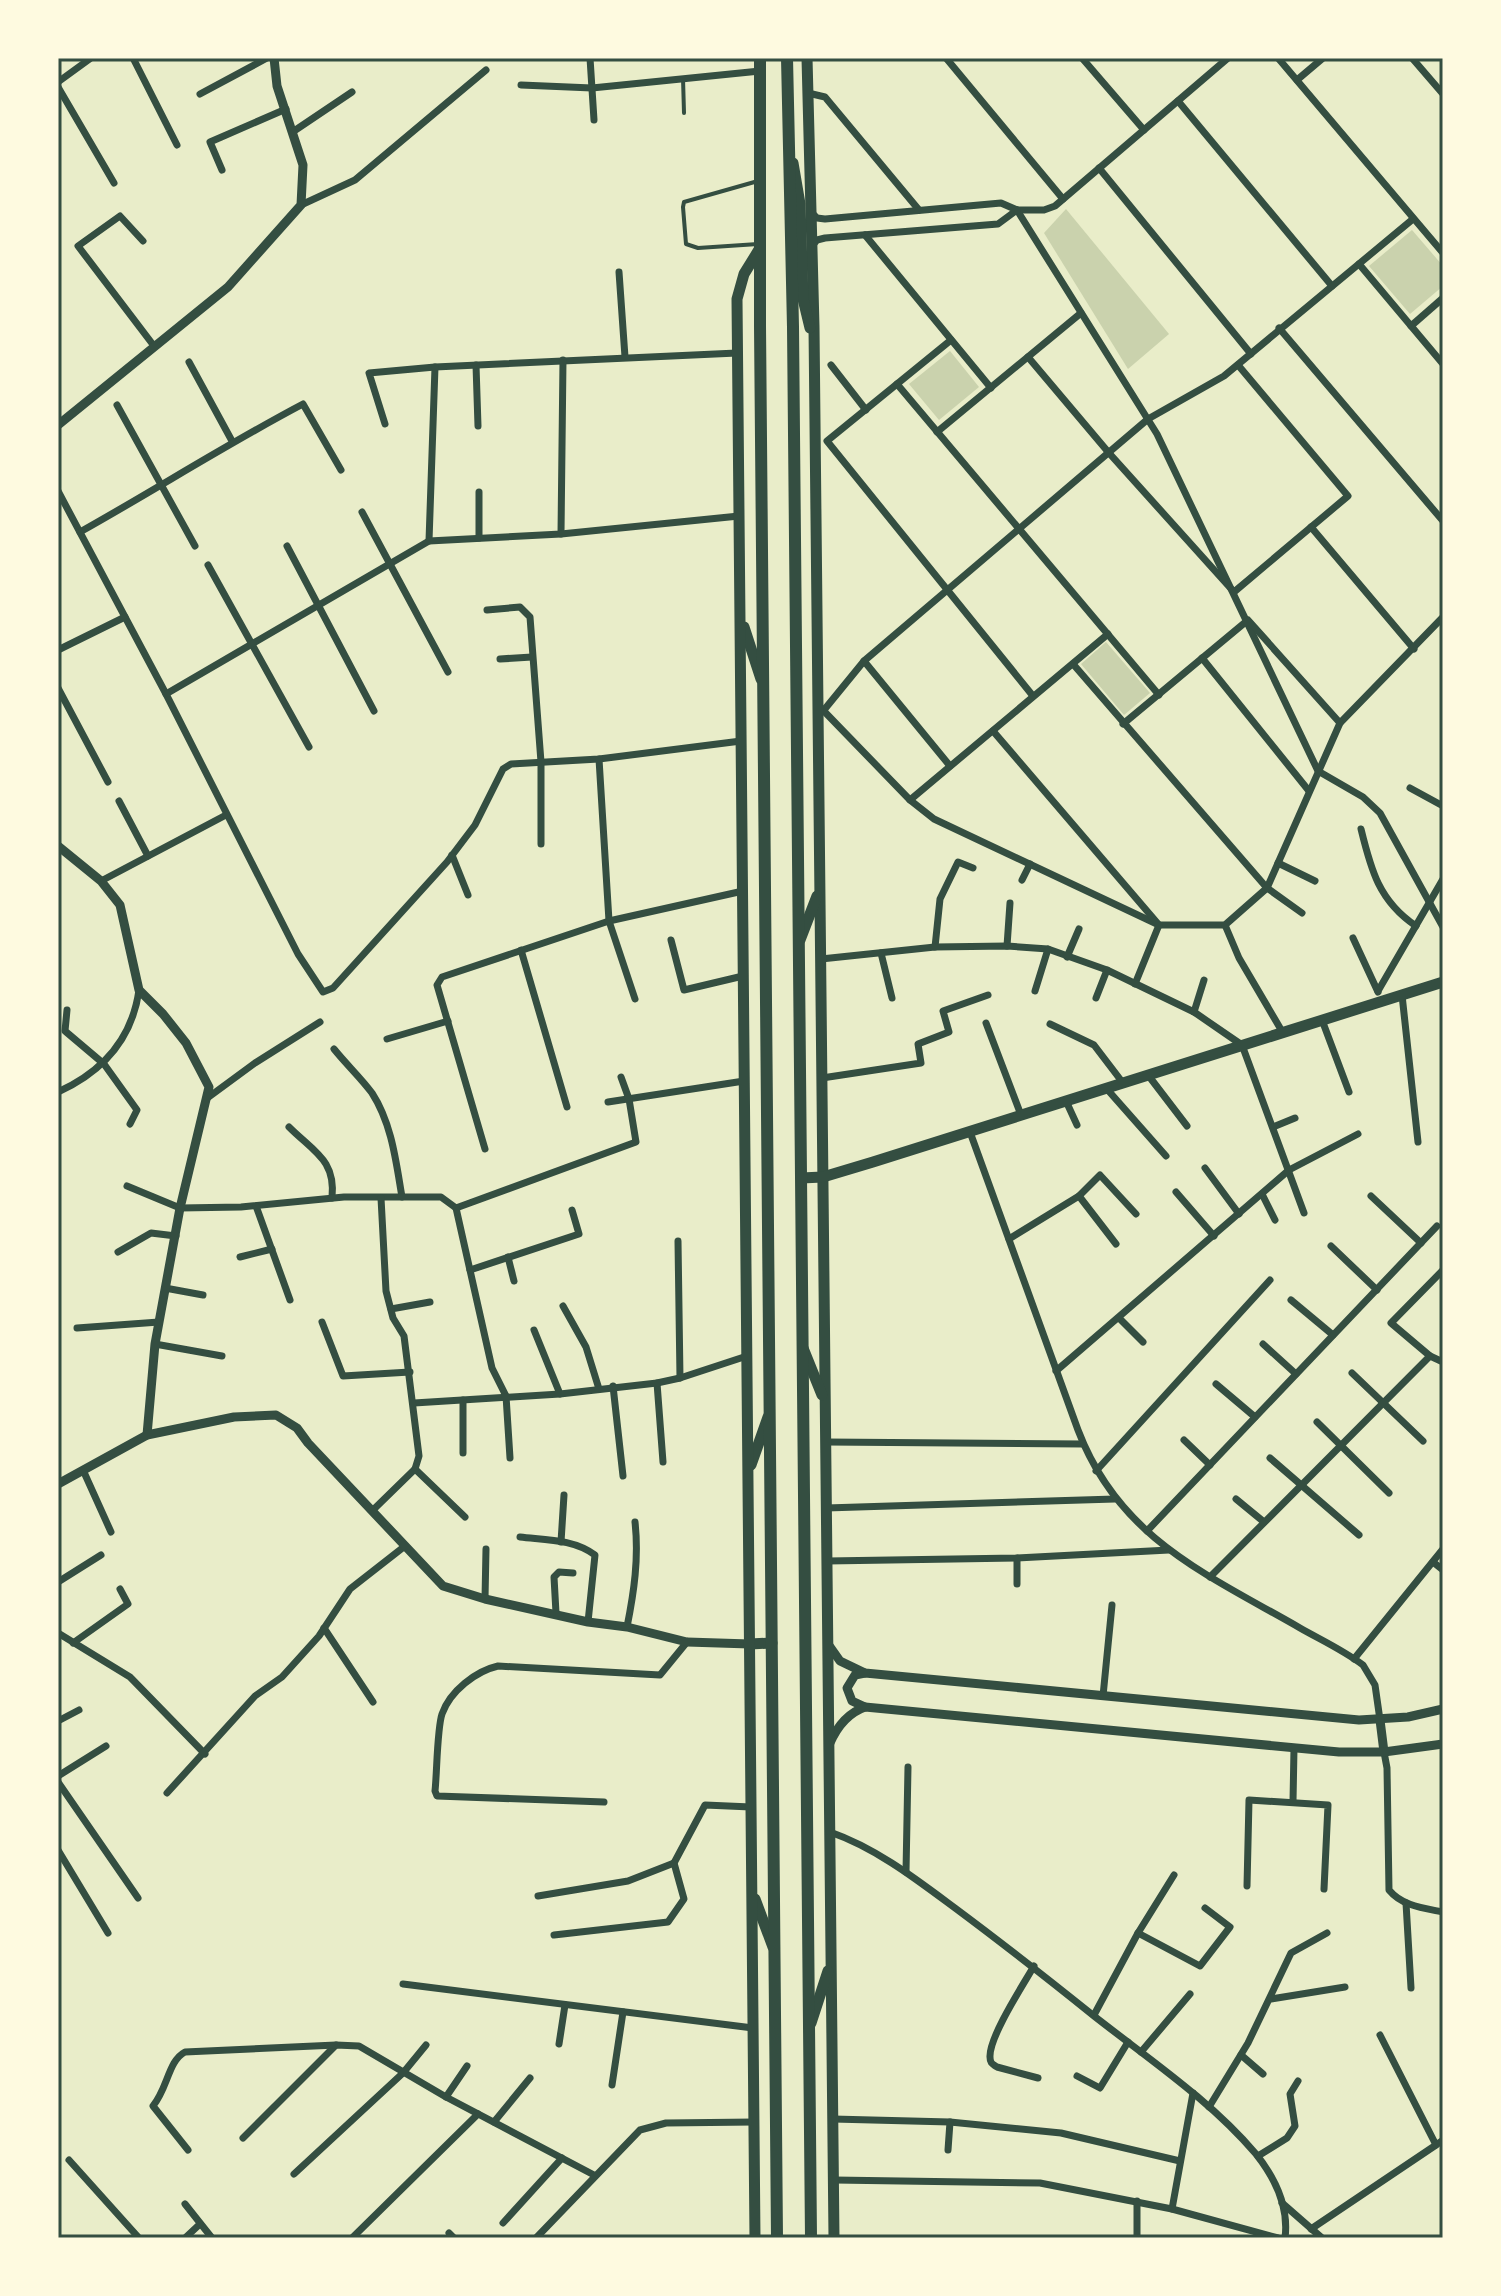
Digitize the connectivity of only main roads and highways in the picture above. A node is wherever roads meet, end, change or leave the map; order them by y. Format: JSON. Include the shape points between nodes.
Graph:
{"nodes":[{"id":1,"x":787,"y":58,"type":"edge"},
{"id":2,"x":807,"y":58,"type":"edge"},
{"id":3,"x":760,"y":64,"type":"edge"},
{"id":4,"x":789,"y":137,"type":"junction"},
{"id":5,"x":760,"y":246,"type":"junction"},
{"id":6,"x":814,"y":344,"type":"junction"},
{"id":7,"x":740,"y":615,"type":"junction"},
{"id":8,"x":763,"y":683,"type":"junction"},
{"id":9,"x":764,"y":793,"type":"junction"},
{"id":10,"x":742,"y":794,"type":"junction"},
{"id":11,"x":820,"y":888,"type":"junction"},
{"id":12,"x":799,"y":944,"type":"junction"},
{"id":13,"x":1443,"y":982,"type":"edge"},
{"id":14,"x":823,"y":1177,"type":"junction"},
{"id":15,"x":801,"y":1178,"type":"junction"},
{"id":16,"x":802,"y":1346,"type":"junction"},
{"id":17,"x":825,"y":1403,"type":"junction"},
{"id":18,"x":770,"y":1412,"type":"junction"},
{"id":19,"x":748,"y":1475,"type":"junction"},
{"id":20,"x":772,"y":1643,"type":"junction"},
{"id":21,"x":750,"y":1644,"type":"junction"},
{"id":22,"x":752,"y":1891,"type":"junction"},
{"id":23,"x":774,"y":1951,"type":"junction"},
{"id":24,"x":831,"y":1960,"type":"junction"},
{"id":25,"x":809,"y":2032,"type":"junction"},
{"id":26,"x":776,"y":2120,"type":"junction"},
{"id":27,"x":754,"y":2122,"type":"junction"},
{"id":28,"x":755,"y":2238,"type":"edge"},
{"id":29,"x":777,"y":2238,"type":"edge"},
{"id":30,"x":811,"y":2238,"type":"edge"},
{"id":31,"x":834,"y":2238,"type":"edge"}],
"edges":[{"from":1,"to":4,"type":"highway"},
{"from":2,"to":6,"type":"main road"},
{"from":3,"to":5,"type":"highway"},
{"from":4,"to":6,"type":"main road","via":[[800,204],[803,299]]},
{"from":4,"to":12,"type":"highway"},
{"from":5,"to":7,"type":"main road","via":[[737,299]]},
{"from":5,"to":8,"type":"highway"},
{"from":6,"to":11,"type":"main road"},
{"from":7,"to":8,"type":"main road"},
{"from":7,"to":10,"type":"main road"},
{"from":8,"to":9,"type":"highway"},
{"from":9,"to":10,"type":"main road"},
{"from":9,"to":18,"type":"highway"},
{"from":10,"to":19,"type":"main road"},
{"from":11,"to":12,"type":"main road"},
{"from":11,"to":14,"type":"main road"},
{"from":12,"to":15,"type":"highway"},
{"from":13,"to":14,"type":"main road","via":[[1380,996],[1283,1033]]},
{"from":14,"to":15,"type":"main road"},
{"from":14,"to":17,"type":"main road"},
{"from":15,"to":16,"type":"highway"},
{"from":16,"to":17,"type":"main road"},
{"from":16,"to":25,"type":"highway"},
{"from":17,"to":24,"type":"main road"},
{"from":18,"to":19,"type":"main road"},
{"from":18,"to":20,"type":"highway"},
{"from":19,"to":21,"type":"main road"},
{"from":20,"to":21,"type":"main road"},
{"from":20,"to":23,"type":"highway"},
{"from":21,"to":22,"type":"main road"},
{"from":22,"to":23,"type":"main road"},
{"from":22,"to":27,"type":"main road"},
{"from":23,"to":26,"type":"highway"},
{"from":24,"to":25,"type":"main road"},
{"from":24,"to":31,"type":"main road"},
{"from":25,"to":30,"type":"highway"},
{"from":26,"to":27,"type":"main road"},
{"from":26,"to":29,"type":"highway"},
{"from":27,"to":28,"type":"main road"}]}
